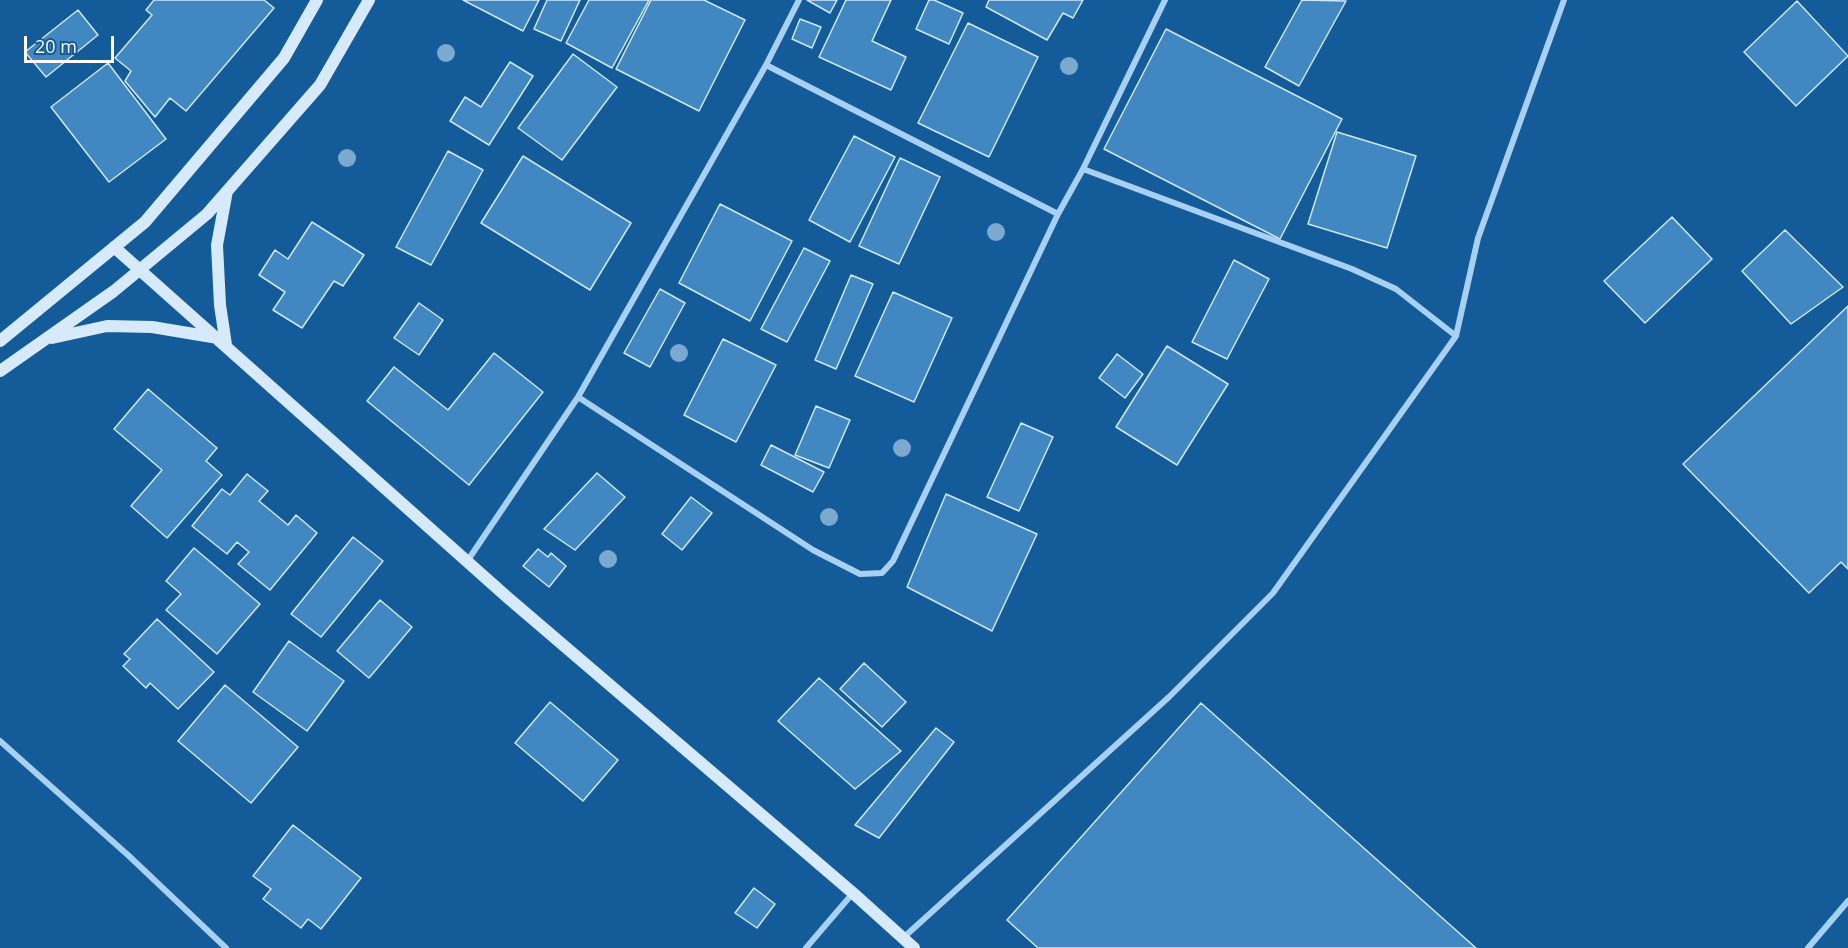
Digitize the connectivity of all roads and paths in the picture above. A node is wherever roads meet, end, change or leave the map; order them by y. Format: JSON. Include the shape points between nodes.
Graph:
{"nodes":[{"id":1,"x":317,"y":0,"type":"edge"},
{"id":2,"x":369,"y":0,"type":"edge"},
{"id":3,"x":798,"y":0,"type":"edge"},
{"id":4,"x":1165,"y":0,"type":"edge"},
{"id":5,"x":1564,"y":0,"type":"edge"},
{"id":6,"x":766,"y":65,"type":"junction"},
{"id":7,"x":1083,"y":169,"type":"junction"},
{"id":8,"x":227,"y":191,"type":"junction"},
{"id":9,"x":1058,"y":214,"type":"junction"},
{"id":10,"x":114,"y":247,"type":"junction"},
{"id":11,"x":140,"y":269,"type":"junction"},
{"id":12,"x":1456,"y":336,"type":"junction"},
{"id":13,"x":45,"y":340,"type":"junction"},
{"id":14,"x":0,"y":341,"type":"edge"},
{"id":15,"x":222,"y":341,"type":"junction"},
{"id":16,"x":0,"y":371,"type":"edge"},
{"id":17,"x":578,"y":397,"type":"junction"},
{"id":18,"x":468,"y":560,"type":"junction"},
{"id":19,"x":0,"y":741,"type":"edge"},
{"id":20,"x":853,"y":893,"type":"junction"},
{"id":21,"x":1848,"y":901,"type":"edge"},
{"id":22,"x":902,"y":938,"type":"junction"},
{"id":23,"x":226,"y":948,"type":"edge"},
{"id":24,"x":806,"y":948,"type":"edge"},
{"id":25,"x":914,"y":948,"type":"edge"},
{"id":26,"x":1808,"y":948,"type":"edge"}],
"edges":[{"from":1,"to":10,"type":"main road","via":[[284,58],[144,222]]},
{"from":2,"to":8,"type":"main road","via":[[320,85]]},
{"from":3,"to":6,"type":"street"},
{"from":4,"to":7,"type":"street"},
{"from":5,"to":12,"type":"street","via":[[1478,238]]},
{"from":6,"to":9,"type":"street"},
{"from":6,"to":17,"type":"street"},
{"from":7,"to":9,"type":"street"},
{"from":7,"to":12,"type":"street","via":[[1352,269],[1396,289]]},
{"from":8,"to":11,"type":"main road","via":[[207,214]]},
{"from":8,"to":15,"type":"main road","via":[[217,245]]},
{"from":9,"to":17,"type":"street","via":[[893,561],[882,573],[860,574],[813,550]]},
{"from":10,"to":11,"type":"main road"},
{"from":10,"to":14,"type":"main road"},
{"from":11,"to":13,"type":"main road"},
{"from":11,"to":15,"type":"main road"},
{"from":12,"to":22,"type":"street","via":[[1273,592],[1169,698]]},
{"from":13,"to":15,"type":"main road","via":[[107,326],[152,327]]},
{"from":13,"to":16,"type":"main road"},
{"from":15,"to":18,"type":"main road"},
{"from":17,"to":18,"type":"street"},
{"from":18,"to":20,"type":"main road"},
{"from":19,"to":23,"type":"street"},
{"from":20,"to":22,"type":"main road"},
{"from":20,"to":24,"type":"street"},
{"from":21,"to":26,"type":"street"},
{"from":22,"to":25,"type":"main road"}]}
